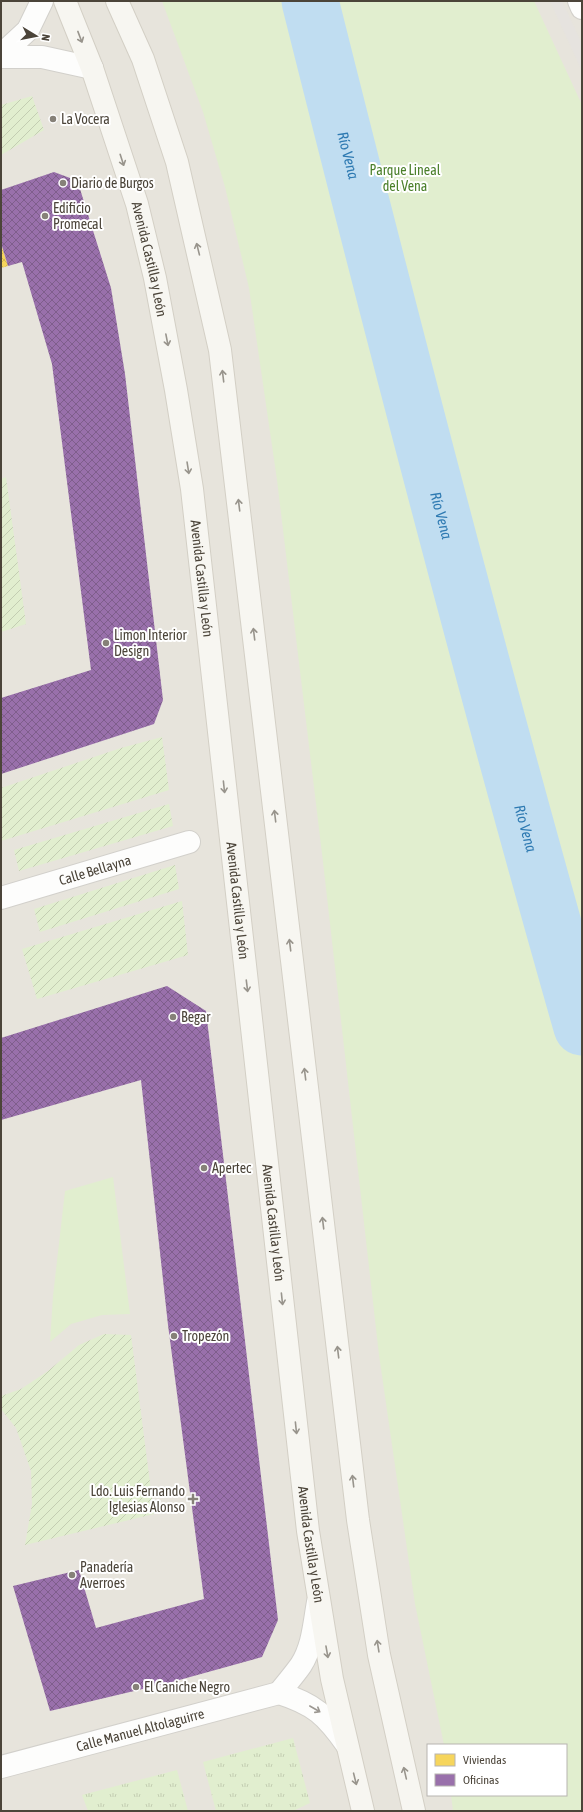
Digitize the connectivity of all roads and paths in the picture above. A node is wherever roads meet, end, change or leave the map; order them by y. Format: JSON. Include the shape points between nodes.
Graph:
{"nodes":[{"id":1,"x":42,"y":1,"type":"edge"},
{"id":2,"x":65,"y":1,"type":"edge"},
{"id":3,"x":117,"y":1,"type":"edge"},
{"id":4,"x":579,"y":1,"type":"edge"},
{"id":5,"x":582,"y":8,"type":"edge"},
{"id":6,"x":1,"y":56,"type":"edge"},
{"id":7,"x":92,"y":68,"type":"junction"},
{"id":8,"x":189,"y":842,"type":"dead end"},
{"id":9,"x":1,"y":898,"type":"edge"},
{"id":10,"x":318,"y":1598,"type":"junction"},
{"id":11,"x":279,"y":1693,"type":"junction"},
{"id":12,"x":347,"y":1745,"type":"junction"},
{"id":13,"x":1,"y":1767,"type":"edge"},
{"id":14,"x":363,"y":1811,"type":"edge"},
{"id":15,"x":414,"y":1811,"type":"edge"}],
"edges":[{"from":1,"to":6,"type":"street","via":[[28,30]]},
{"from":2,"to":7,"type":"main road","name":"Avenida Castilla y León","one_way":true},
{"from":15,"to":3,"type":"main road","one_way":true,"via":[[379,1655],[358,1520],[220,350],[177,162],[143,59]]},
{"from":4,"to":5,"type":"street"},
{"from":6,"to":7,"type":"street","via":[[42,57]]},
{"from":7,"to":10,"type":"main road","name":"Avenida Castilla y León","one_way":true,"via":[[137,204],[155,278],[190,482],[308,1531]]},
{"from":8,"to":9,"type":"street","name":"Calle Bellayna"},
{"from":10,"to":11,"type":"street","via":[[312,1639],[307,1653]]},
{"from":10,"to":12,"type":"main road","name":"Avenida Castilla y León","one_way":true},
{"from":11,"to":12,"type":"street","one_way":true,"via":[[320,1711]]},
{"from":11,"to":13,"type":"street","name":"Calle Manuel Altolaguirre"},
{"from":12,"to":14,"type":"main road","name":"Avenida Castilla y León","one_way":true}]}
